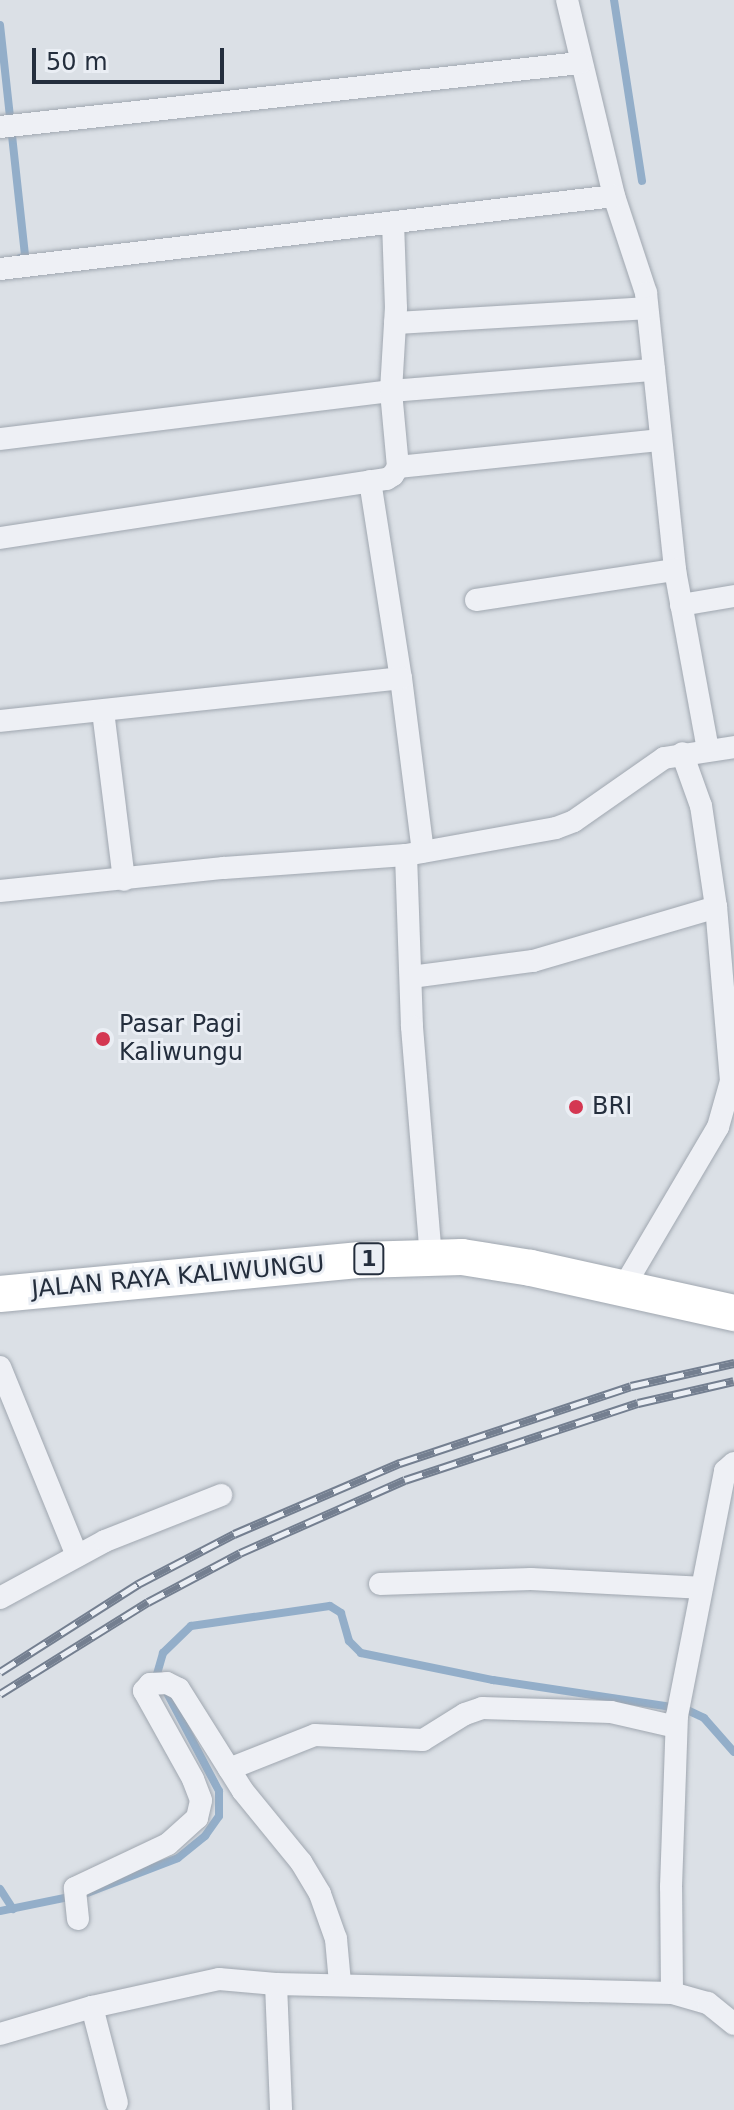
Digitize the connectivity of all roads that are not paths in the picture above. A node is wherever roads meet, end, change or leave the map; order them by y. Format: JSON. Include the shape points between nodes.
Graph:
{"nodes":[{"id":1,"x":567,"y":0,"type":"edge"},
{"id":2,"x":580,"y":63,"type":"junction"},
{"id":3,"x":0,"y":127,"type":"edge"},
{"id":4,"x":614,"y":196,"type":"junction"},
{"id":5,"x":393,"y":224,"type":"junction"},
{"id":6,"x":0,"y":269,"type":"edge"},
{"id":7,"x":647,"y":308,"type":"junction"},
{"id":8,"x":395,"y":323,"type":"junction"},
{"id":9,"x":654,"y":370,"type":"junction"},
{"id":10,"x":391,"y":391,"type":"junction"},
{"id":11,"x":0,"y":439,"type":"edge"},
{"id":12,"x":659,"y":440,"type":"junction"},
{"id":13,"x":398,"y":467,"type":"junction"},
{"id":14,"x":370,"y":481,"type":"junction"},
{"id":15,"x":0,"y":538,"type":"edge"},
{"id":16,"x":675,"y":570,"type":"junction"},
{"id":17,"x":734,"y":596,"type":"edge"},
{"id":18,"x":476,"y":600,"type":"dead end"},
{"id":19,"x":681,"y":605,"type":"junction"},
{"id":20,"x":401,"y":678,"type":"junction"},
{"id":21,"x":103,"y":711,"type":"junction"},
{"id":22,"x":0,"y":721,"type":"edge"},
{"id":23,"x":734,"y":747,"type":"edge"},
{"id":24,"x":693,"y":751,"type":"junction"},
{"id":25,"x":414,"y":854,"type":"junction"},
{"id":26,"x":124,"y":880,"type":"junction"},
{"id":27,"x":0,"y":891,"type":"edge"},
{"id":28,"x":716,"y":907,"type":"junction"},
{"id":29,"x":726,"y":934,"type":"edge"},
{"id":30,"x":411,"y":977,"type":"junction"},
{"id":31,"x":431,"y":1257,"type":"junction"},
{"id":32,"x":622,"y":1290,"type":"junction"},
{"id":33,"x":0,"y":1294,"type":"edge"},
{"id":34,"x":734,"y":1313,"type":"edge"},
{"id":35,"x":0,"y":1367,"type":"edge"},
{"id":36,"x":734,"y":1463,"type":"edge"},
{"id":37,"x":221,"y":1495,"type":"dead end"},
{"id":38,"x":77,"y":1556,"type":"junction"},
{"id":39,"x":380,"y":1584,"type":"dead end"},
{"id":40,"x":700,"y":1588,"type":"junction"},
{"id":41,"x":0,"y":1598,"type":"edge"},
{"id":42,"x":677,"y":1721,"type":"junction"},
{"id":43,"x":229,"y":1769,"type":"junction"},
{"id":44,"x":75,"y":1905,"type":"dead end"},
{"id":45,"x":340,"y":1983,"type":"junction"},
{"id":46,"x":276,"y":1984,"type":"junction"},
{"id":47,"x":672,"y":1993,"type":"junction"},
{"id":48,"x":92,"y":2007,"type":"junction"},
{"id":49,"x":734,"y":2024,"type":"edge"},
{"id":50,"x":0,"y":2034,"type":"edge"},
{"id":51,"x":117,"y":2103,"type":"dead end"},
{"id":52,"x":281,"y":2110,"type":"edge"}],
"edges":[{"from":1,"to":2,"type":"street"},
{"from":2,"to":3,"type":"street"},
{"from":2,"to":4,"type":"street"},
{"from":4,"to":5,"type":"street"},
{"from":4,"to":7,"type":"street"},
{"from":5,"to":6,"type":"street"},
{"from":5,"to":8,"type":"street"},
{"from":7,"to":8,"type":"street"},
{"from":7,"to":9,"type":"street"},
{"from":8,"to":10,"type":"street"},
{"from":9,"to":10,"type":"street"},
{"from":9,"to":12,"type":"street"},
{"from":10,"to":11,"type":"street"},
{"from":10,"to":13,"type":"street"},
{"from":12,"to":13,"type":"street"},
{"from":12,"to":16,"type":"street"},
{"from":13,"to":14,"type":"street","via":[[387,479]]},
{"from":14,"to":15,"type":"street"},
{"from":14,"to":20,"type":"street"},
{"from":16,"to":18,"type":"street"},
{"from":16,"to":19,"type":"street"},
{"from":17,"to":19,"type":"street"},
{"from":19,"to":24,"type":"street"},
{"from":20,"to":21,"type":"street"},
{"from":20,"to":25,"type":"street"},
{"from":21,"to":22,"type":"street"},
{"from":21,"to":26,"type":"street"},
{"from":23,"to":24,"type":"street"},
{"from":24,"to":25,"type":"street","via":[[664,758],[565,825]]},
{"from":24,"to":28,"type":"street"},
{"from":25,"to":26,"type":"street"},
{"from":25,"to":30,"type":"street"},
{"from":26,"to":27,"type":"street"},
{"from":28,"to":29,"type":"street"},
{"from":28,"to":30,"type":"street","via":[[533,961]]},
{"from":29,"to":32,"type":"street","via":[[728,1098],[718,1127]]},
{"from":30,"to":31,"type":"street"},
{"from":31,"to":32,"type":"main road","name":"JALAN RAYA KALIWUNGU","number":"1","via":[[531,1268]]},
{"from":31,"to":33,"type":"main road","name":"JALAN RAYA KALIWUNGU","number":"1"},
{"from":32,"to":34,"type":"main road","name":"JALAN RAYA KALIWUNGU","number":"1"},
{"from":35,"to":38,"type":"street"},
{"from":36,"to":40,"type":"street","via":[[725,1471]]},
{"from":37,"to":38,"type":"street"},
{"from":38,"to":41,"type":"street"},
{"from":39,"to":40,"type":"street","via":[[531,1579]]},
{"from":40,"to":42,"type":"street"},
{"from":42,"to":43,"type":"street","via":[[611,1712],[482,1708],[423,1740],[315,1735]]},
{"from":42,"to":47,"type":"street"},
{"from":43,"to":44,"type":"street","via":[[179,1689],[162,1682],[145,1687],[193,1779],[201,1800],[197,1818],[168,1844],[86,1880]]},
{"from":43,"to":45,"type":"street","via":[[320,1894],[336,1939]]},
{"from":45,"to":46,"type":"street"},
{"from":45,"to":47,"type":"street"},
{"from":46,"to":48,"type":"street","via":[[219,1979]]},
{"from":46,"to":52,"type":"street"},
{"from":47,"to":49,"type":"street","via":[[708,2003]]},
{"from":48,"to":50,"type":"street"},
{"from":48,"to":51,"type":"street"}]}
